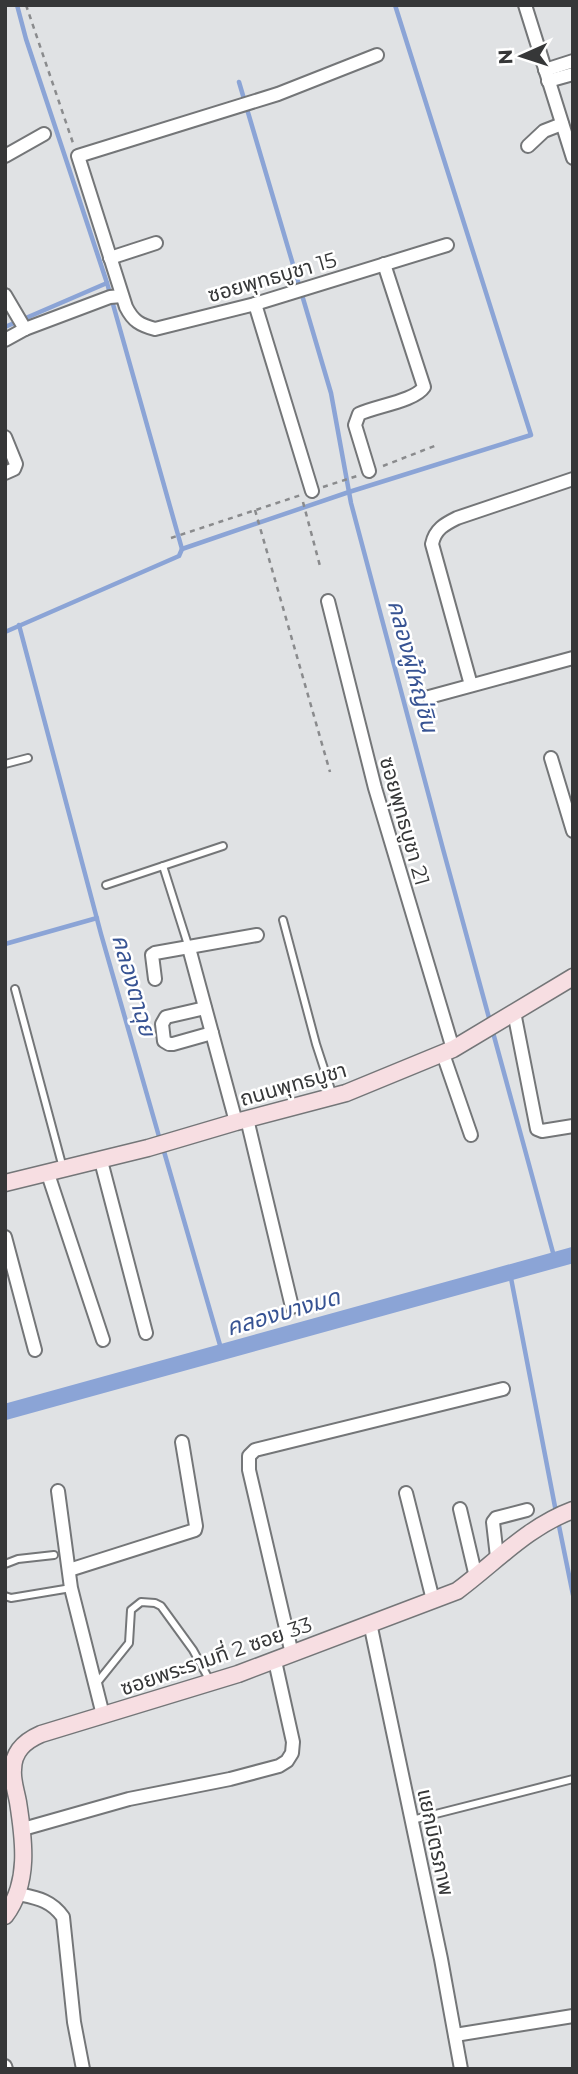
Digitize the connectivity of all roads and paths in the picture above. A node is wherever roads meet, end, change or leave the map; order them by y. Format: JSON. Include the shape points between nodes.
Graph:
{"nodes":[{"id":1,"x":26,"y":5,"type":"edge"},
{"id":2,"x":525,"y":5,"type":"edge"},
{"id":3,"x":377,"y":55,"type":"dead end"},
{"id":4,"x":573,"y":61,"type":"edge"},
{"id":5,"x":573,"y":74,"type":"edge"},
{"id":6,"x":547,"y":76,"type":"junction"},
{"id":7,"x":562,"y":124,"type":"junction"},
{"id":8,"x":44,"y":134,"type":"dead end"},
{"id":9,"x":528,"y":146,"type":"dead end"},
{"id":10,"x":5,"y":156,"type":"edge"},
{"id":11,"x":78,"y":156,"type":"junction"},
{"id":12,"x":573,"y":158,"type":"edge"},
{"id":13,"x":156,"y":243,"type":"dead end"},
{"id":14,"x":447,"y":245,"type":"dead end"},
{"id":15,"x":110,"y":258,"type":"junction"},
{"id":16,"x":384,"y":264,"type":"junction"},
{"id":17,"x":5,"y":295,"type":"edge"},
{"id":18,"x":122,"y":296,"type":"junction"},
{"id":19,"x":255,"y":304,"type":"junction"},
{"id":20,"x":25,"y":329,"type":"junction"},
{"id":21,"x":5,"y":340,"type":"edge"},
{"id":22,"x":5,"y":437,"type":"edge"},
{"id":23,"x":369,"y":471,"type":"dead end"},
{"id":24,"x":5,"y":473,"type":"edge"},
{"id":25,"x":573,"y":479,"type":"edge"},
{"id":26,"x":306,"y":493,"type":"joint"},
{"id":27,"x":255,"y":510,"type":"dead end"},
{"id":28,"x":320,"y":566,"type":"dead end"},
{"id":29,"x":328,"y":601,"type":"dead end"},
{"id":30,"x":573,"y":658,"type":"edge"},
{"id":31,"x":471,"y":685,"type":"junction"},
{"id":32,"x":429,"y":696,"type":"dead end"},
{"id":33,"x":28,"y":758,"type":"dead end"},
{"id":34,"x":551,"y":758,"type":"dead end"},
{"id":35,"x":5,"y":764,"type":"edge"},
{"id":36,"x":330,"y":772,"type":"dead end"},
{"id":37,"x":573,"y":831,"type":"edge"},
{"id":38,"x":223,"y":846,"type":"dead end"},
{"id":39,"x":163,"y":866,"type":"junction"},
{"id":40,"x":106,"y":885,"type":"dead end"},
{"id":41,"x":282,"y":920,"type":"dead end"},
{"id":42,"x":257,"y":935,"type":"dead end"},
{"id":43,"x":189,"y":948,"type":"junction"},
{"id":44,"x":573,"y":977,"type":"edge"},
{"id":45,"x":155,"y":979,"type":"dead end"},
{"id":46,"x":15,"y":989,"type":"dead end"},
{"id":47,"x":205,"y":1008,"type":"junction"},
{"id":48,"x":508,"y":1016,"type":"junction"},
{"id":49,"x":212,"y":1033,"type":"junction"},
{"id":50,"x":448,"y":1052,"type":"junction"},
{"id":51,"x":333,"y":1096,"type":"junction"},
{"id":52,"x":241,"y":1120,"type":"junction"},
{"id":53,"x":573,"y":1126,"type":"edge"},
{"id":54,"x":471,"y":1135,"type":"dead end"},
{"id":55,"x":101,"y":1160,"type":"junction"},
{"id":56,"x":56,"y":1172,"type":"junction"},
{"id":57,"x":5,"y":1183,"type":"edge"},
{"id":58,"x":5,"y":1237,"type":"edge"},
{"id":59,"x":292,"y":1307,"type":"dead end"},
{"id":60,"x":146,"y":1333,"type":"dead end"},
{"id":61,"x":103,"y":1340,"type":"dead end"},
{"id":62,"x":35,"y":1350,"type":"dead end"},
{"id":63,"x":503,"y":1389,"type":"dead end"},
{"id":64,"x":182,"y":1442,"type":"dead end"},
{"id":65,"x":58,"y":1491,"type":"dead end"},
{"id":66,"x":406,"y":1493,"type":"dead end"},
{"id":67,"x":460,"y":1509,"type":"dead end"},
{"id":68,"x":527,"y":1510,"type":"dead end"},
{"id":69,"x":570,"y":1511,"type":"edge"},
{"id":70,"x":54,"y":1555,"type":"dead end"},
{"id":71,"x":498,"y":1557,"type":"junction"},
{"id":72,"x":5,"y":1564,"type":"edge"},
{"id":73,"x":69,"y":1570,"type":"junction"},
{"id":74,"x":476,"y":1577,"type":"junction"},
{"id":75,"x":71,"y":1588,"type":"junction"},
{"id":76,"x":5,"y":1596,"type":"edge"},
{"id":77,"x":433,"y":1600,"type":"junction"},
{"id":78,"x":370,"y":1623,"type":"junction"},
{"id":79,"x":292,"y":1654,"type":"junction"},
{"id":80,"x":275,"y":1661,"type":"junction"},
{"id":81,"x":211,"y":1682,"type":"junction"},
{"id":82,"x":95,"y":1686,"type":"junction"},
{"id":83,"x":103,"y":1716,"type":"junction"},
{"id":84,"x":10,"y":1762,"type":"edge"},
{"id":85,"x":573,"y":1779,"type":"edge"},
{"id":86,"x":412,"y":1820,"type":"junction"},
{"id":87,"x":23,"y":1829,"type":"junction"},
{"id":88,"x":18,"y":1894,"type":"junction"},
{"id":89,"x":5,"y":1916,"type":"edge"},
{"id":90,"x":573,"y":2016,"type":"edge"},
{"id":91,"x":455,"y":2035,"type":"junction"},
{"id":92,"x":83,"y":2069,"type":"edge"},
{"id":93,"x":461,"y":2069,"type":"edge"}],
"edges":[{"from":1,"to":11,"type":"path"},
{"from":2,"to":6,"type":"street"},
{"from":3,"to":11,"type":"street","via":[[278,94]]},
{"from":4,"to":6,"type":"street"},
{"from":5,"to":6,"type":"street"},
{"from":6,"to":7,"type":"street"},
{"from":7,"to":9,"type":"street","via":[[544,131]]},
{"from":7,"to":12,"type":"street"},
{"from":8,"to":10,"type":"street"},
{"from":11,"to":15,"type":"street","name":"ซอยพุทธบูชา 15"},
{"from":13,"to":15,"type":"street"},
{"from":14,"to":16,"type":"street","name":"ซอยพุทธบูชา 15"},
{"from":15,"to":18,"type":"street","name":"ซอยพุทธบูชา 15"},
{"from":16,"to":19,"type":"street","name":"ซอยพุทธบูชา 15"},
{"from":16,"to":23,"type":"street","via":[[424,387],[419,394],[359,414],[355,425]]},
{"from":17,"to":20,"type":"street"},
{"from":18,"to":19,"type":"street","name":"ซอยพุทธบูชา 15","via":[[132,319],[155,329]]},
{"from":18,"to":20,"type":"street"},
{"from":19,"to":26,"type":"street"},
{"from":20,"to":21,"type":"street"},
{"from":22,"to":24,"type":"street","via":[[16,464]]},
{"from":25,"to":31,"type":"street","via":[[457,517],[434,535],[432,544]]},
{"from":26,"to":28,"type":"path"},
{"from":27,"to":36,"type":"path"},
{"from":29,"to":50,"type":"street","name":"ซอยพุทธบูชา 21"},
{"from":30,"to":31,"type":"street"},
{"from":31,"to":32,"type":"street"},
{"from":33,"to":35,"type":"lane"},
{"from":34,"to":37,"type":"street"},
{"from":38,"to":39,"type":"lane"},
{"from":39,"to":40,"type":"lane"},
{"from":39,"to":43,"type":"lane"},
{"from":41,"to":51,"type":"lane"},
{"from":42,"to":43,"type":"street"},
{"from":43,"to":45,"type":"street","via":[[152,955]]},
{"from":43,"to":47,"type":"street"},
{"from":44,"to":48,"type":"street","name":"ถนนพุทธบูชา"},
{"from":46,"to":56,"type":"lane"},
{"from":47,"to":49,"type":"street"},
{"from":47,"to":49,"type":"street","via":[[166,1017],[164,1041],[169,1044]]},
{"from":48,"to":50,"type":"street","name":"ถนนพุทธบูชา"},
{"from":48,"to":53,"type":"street","via":[[537,1129]]},
{"from":49,"to":52,"type":"street"},
{"from":50,"to":51,"type":"street","name":"ถนนพุทธบูชา"},
{"from":50,"to":54,"type":"street","name":"ซอยพุทธบูชา 21"},
{"from":51,"to":52,"type":"street","name":"ถนนพุทธบูชา"},
{"from":52,"to":55,"type":"street","name":"ถนนพุทธบูชา"},
{"from":52,"to":59,"type":"street"},
{"from":55,"to":56,"type":"street","name":"ถนนพุทธบูชา"},
{"from":55,"to":60,"type":"street"},
{"from":56,"to":57,"type":"street","name":"ถนนพุทธบูชา"},
{"from":56,"to":61,"type":"street"},
{"from":58,"to":62,"type":"street"},
{"from":63,"to":79,"type":"street","via":[[255,1450],[249,1456],[248,1470]]},
{"from":64,"to":73,"type":"street","via":[[194,1531]]},
{"from":65,"to":73,"type":"street"},
{"from":66,"to":77,"type":"street"},
{"from":67,"to":74,"type":"street"},
{"from":68,"to":71,"type":"street","via":[[493,1522]]},
{"from":69,"to":71,"type":"street","name":"ซอยพระรามที่ 2 ซอย 33"},
{"from":70,"to":72,"type":"lane"},
{"from":71,"to":74,"type":"street","name":"ซอยพระรามที่ 2 ซอย 33"},
{"from":73,"to":75,"type":"street"},
{"from":74,"to":77,"type":"street","name":"ซอยพระรามที่ 2 ซอย 33"},
{"from":75,"to":76,"type":"lane"},
{"from":75,"to":82,"type":"street"},
{"from":77,"to":78,"type":"street","name":"ซอยพระรามที่ 2 ซอย 33"},
{"from":78,"to":79,"type":"street","name":"ซอยพระรามที่ 2 ซอย 33"},
{"from":78,"to":86,"type":"street","name":"แยกมิตรภาพ"},
{"from":79,"to":80,"type":"street","name":"ซอยพระรามที่ 2 ซอย 33"},
{"from":80,"to":81,"type":"street","name":"ซอยพระรามที่ 2 ซอย 33"},
{"from":80,"to":87,"type":"street","via":[[293,1742],[287,1761]]},
{"from":81,"to":82,"type":"lane","via":[[161,1606],[141,1602],[131,1610],[129,1643]]},
{"from":81,"to":83,"type":"street","name":"ซอยพระรามที่ 2 ซอย 33"},
{"from":82,"to":83,"type":"street"},
{"from":83,"to":84,"type":"street","name":"ซอยพระรามที่ 2 ซอย 33","via":[[31,1738]]},
{"from":84,"to":87,"type":"street","name":"ซอยพระรามที่ 2 ซอย 33"},
{"from":85,"to":86,"type":"lane"},
{"from":86,"to":91,"type":"street","name":"แยกมิตรภาพ"},
{"from":87,"to":88,"type":"street","name":"ซอยพระรามที่ 2 ซอย 33","via":[[24,1864]]},
{"from":88,"to":89,"type":"street","name":"ซอยพระรามที่ 2 ซอย 33"},
{"from":88,"to":92,"type":"street","via":[[41,1898],[63,1917]]},
{"from":90,"to":91,"type":"street"},
{"from":91,"to":93,"type":"street","name":"แยกมิตรภาพ"}]}
